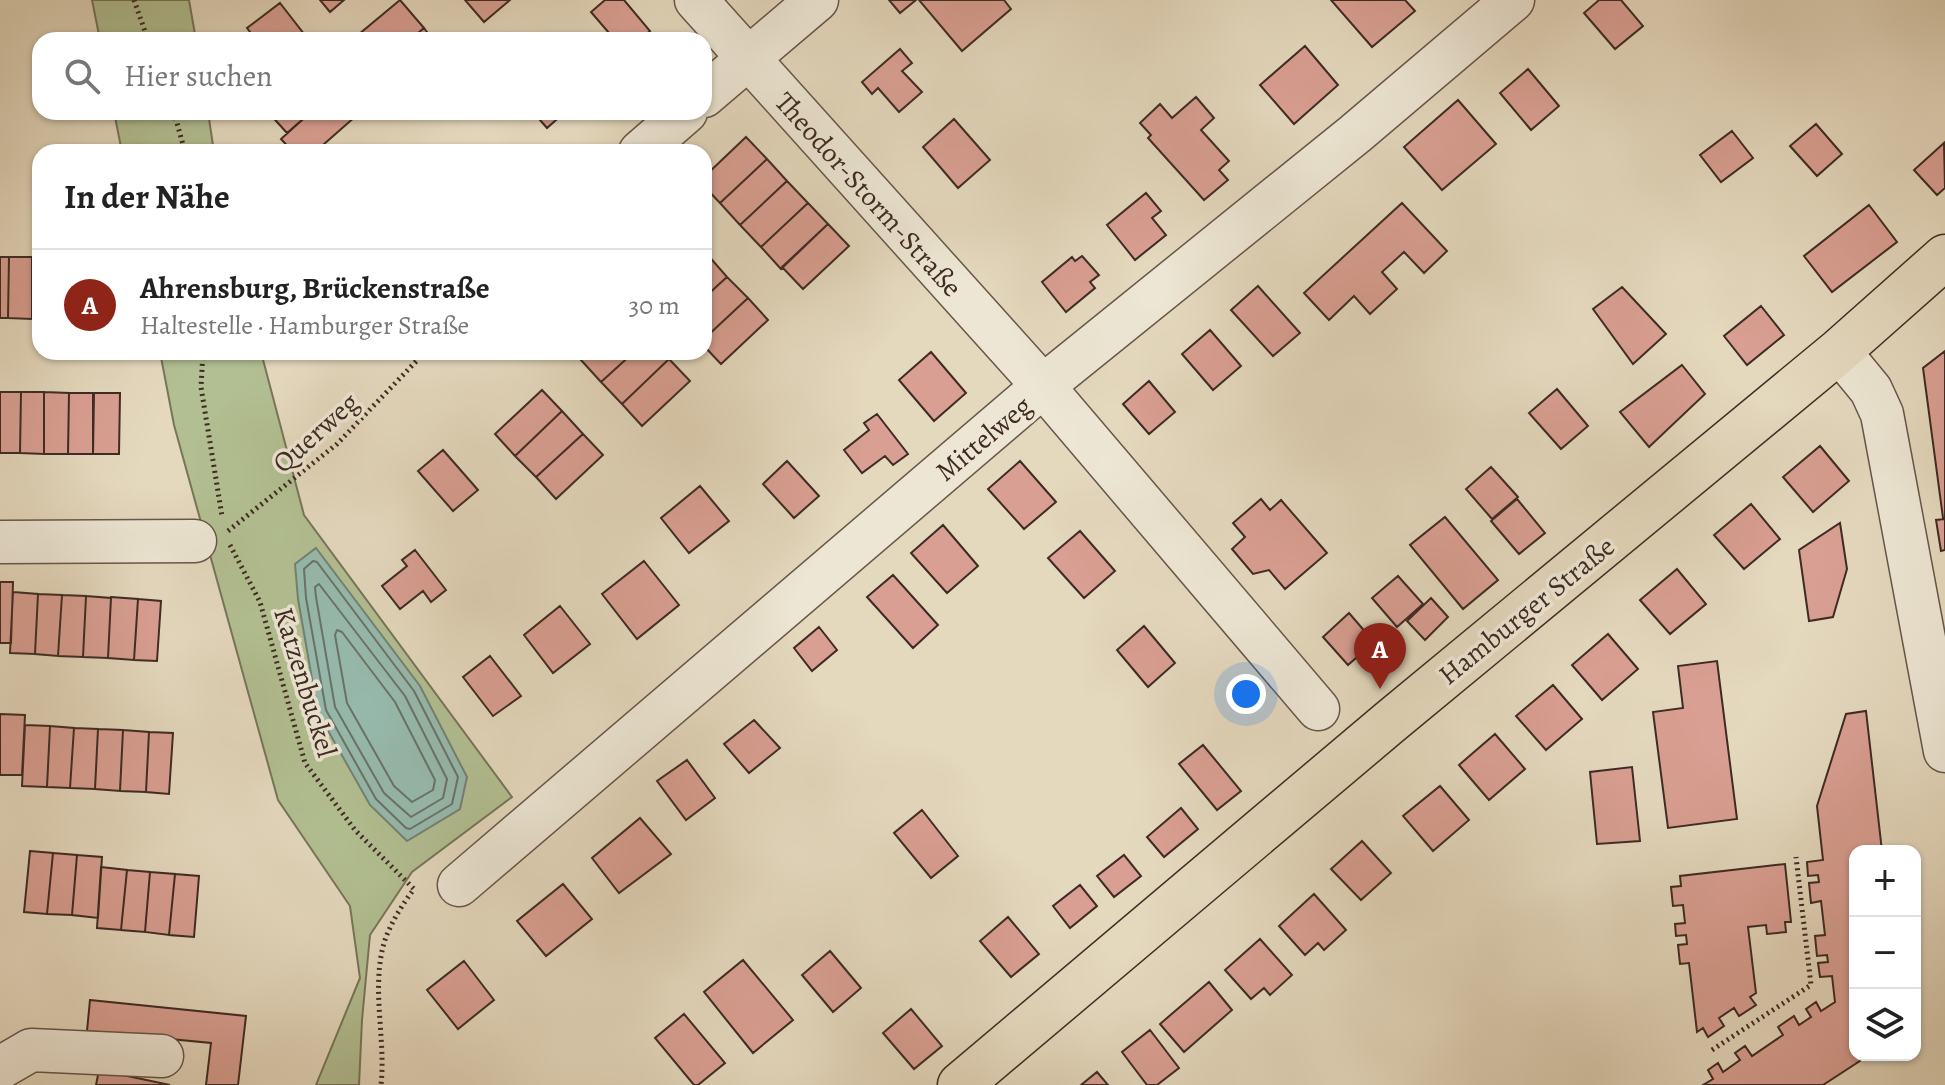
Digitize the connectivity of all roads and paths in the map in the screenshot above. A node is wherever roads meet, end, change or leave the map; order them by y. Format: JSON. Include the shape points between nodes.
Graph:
{"nodes":[{"id":1,"x":134,"y":0,"type":"edge"},
{"id":2,"x":696,"y":0,"type":"edge"},
{"id":3,"x":817,"y":0,"type":"edge"},
{"id":4,"x":1513,"y":0,"type":"edge"},
{"id":5,"x":145,"y":32,"type":"edge"},
{"id":6,"x":747,"y":59,"type":"junction"},
{"id":7,"x":712,"y":89,"type":"edge"},
{"id":8,"x":176,"y":120,"type":"edge"},
{"id":9,"x":677,"y":120,"type":"edge"},
{"id":10,"x":183,"y":144,"type":"edge"},
{"id":11,"x":649,"y":144,"type":"edge"},
{"id":12,"x":1945,"y":257,"type":"edge"},
{"id":13,"x":1839,"y":351,"type":"junction"},
{"id":14,"x":203,"y":360,"type":"edge"},
{"id":15,"x":417,"y":360,"type":"edge"},
{"id":16,"x":1043,"y":386,"type":"junction"},
{"id":17,"x":210,"y":538,"type":"junction"},
{"id":18,"x":0,"y":542,"type":"edge"},
{"id":19,"x":1318,"y":709,"type":"dead end"},
{"id":20,"x":1945,"y":751,"type":"edge"},
{"id":21,"x":1796,"y":857,"type":"dead end"},
{"id":22,"x":459,"y":885,"type":"dead end"},
{"id":23,"x":1712,"y":1050,"type":"dead end"},
{"id":24,"x":162,"y":1056,"type":"dead end"},
{"id":25,"x":0,"y":1068,"type":"edge"},
{"id":26,"x":381,"y":1085,"type":"edge"},
{"id":27,"x":960,"y":1085,"type":"edge"}],
"edges":[{"from":1,"to":5,"type":"path"},
{"from":2,"to":6,"type":"street","name":"Theodor-Storm-Straße"},
{"from":3,"to":6,"type":"street"},
{"from":4,"to":16,"type":"street","name":"Mittelweg"},
{"from":6,"to":7,"type":"street"},
{"from":6,"to":16,"type":"street","name":"Theodor-Storm-Straße"},
{"from":8,"to":10,"type":"path"},
{"from":9,"to":11,"type":"street"},
{"from":12,"to":13,"type":"main road","name":"Hamburger Straße"},
{"from":13,"to":20,"type":"street","via":[[1871,390],[1882,414]]},
{"from":13,"to":27,"type":"main road","name":"Hamburger Straße"},
{"from":14,"to":17,"type":"path","name":"Katzenbuckel"},
{"from":15,"to":17,"type":"path","name":"Querweg","via":[[337,444]]},
{"from":16,"to":19,"type":"street","name":"Theodor-Storm-Straße"},
{"from":16,"to":22,"type":"street","name":"Mittelweg"},
{"from":17,"to":18,"type":"street"},
{"from":17,"to":26,"type":"path","name":"Katzenbuckel","via":[[260,602],[305,763],[355,830],[414,889],[384,944]]},
{"from":21,"to":23,"type":"path","via":[[1811,985]]},
{"from":24,"to":25,"type":"street","via":[[31,1050]]}]}
